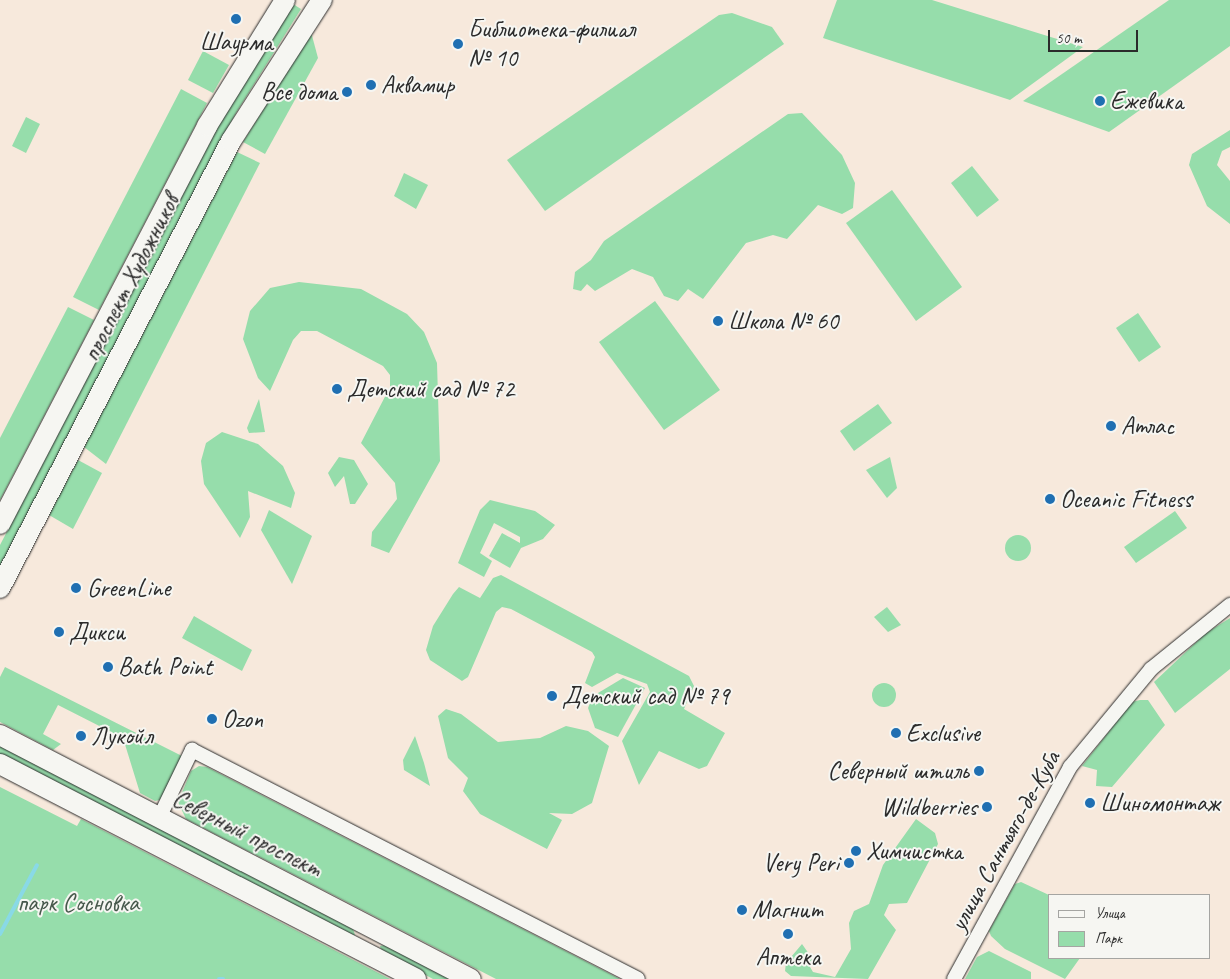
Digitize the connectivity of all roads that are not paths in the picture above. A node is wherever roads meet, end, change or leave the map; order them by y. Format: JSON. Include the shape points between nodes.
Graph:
{"nodes":[{"id":1,"x":284,"y":0,"type":"edge"},
{"id":2,"x":322,"y":0,"type":"edge"},
{"id":3,"x":0,"y":524,"type":"edge"},
{"id":4,"x":0,"y":588,"type":"edge"},
{"id":5,"x":1230,"y":605,"type":"edge"},
{"id":6,"x":0,"y":735,"type":"edge"},
{"id":7,"x":0,"y":764,"type":"edge"},
{"id":8,"x":159,"y":818,"type":"junction"},
{"id":9,"x":365,"y":924,"type":"junction"},
{"id":10,"x":353,"y":947,"type":"junction"},
{"id":11,"x":416,"y":979,"type":"edge"},
{"id":12,"x":471,"y":979,"type":"edge"},
{"id":13,"x":638,"y":979,"type":"edge"},
{"id":14,"x":954,"y":979,"type":"edge"}],
"edges":[{"from":1,"to":3,"type":"street","name":"проспект Художников","via":[[207,126]]},
{"from":2,"to":4,"type":"street","name":"проспект Художников","via":[[236,133]]},
{"from":5,"to":14,"type":"street","name":"улица Сантьяго-де-Куба","via":[[1151,669],[1070,767]]},
{"from":6,"to":8,"type":"street","name":"Северный проспект"},
{"from":7,"to":10,"type":"street","name":"Северный проспект"},
{"from":8,"to":9,"type":"street","name":"Северный проспект"},
{"from":8,"to":13,"type":"street","via":[[192,750]]},
{"from":9,"to":10,"type":"street","via":[[368,936],[363,945]]},
{"from":9,"to":12,"type":"street","name":"Северный проспект"},
{"from":10,"to":11,"type":"street","name":"Северный проспект"}]}
